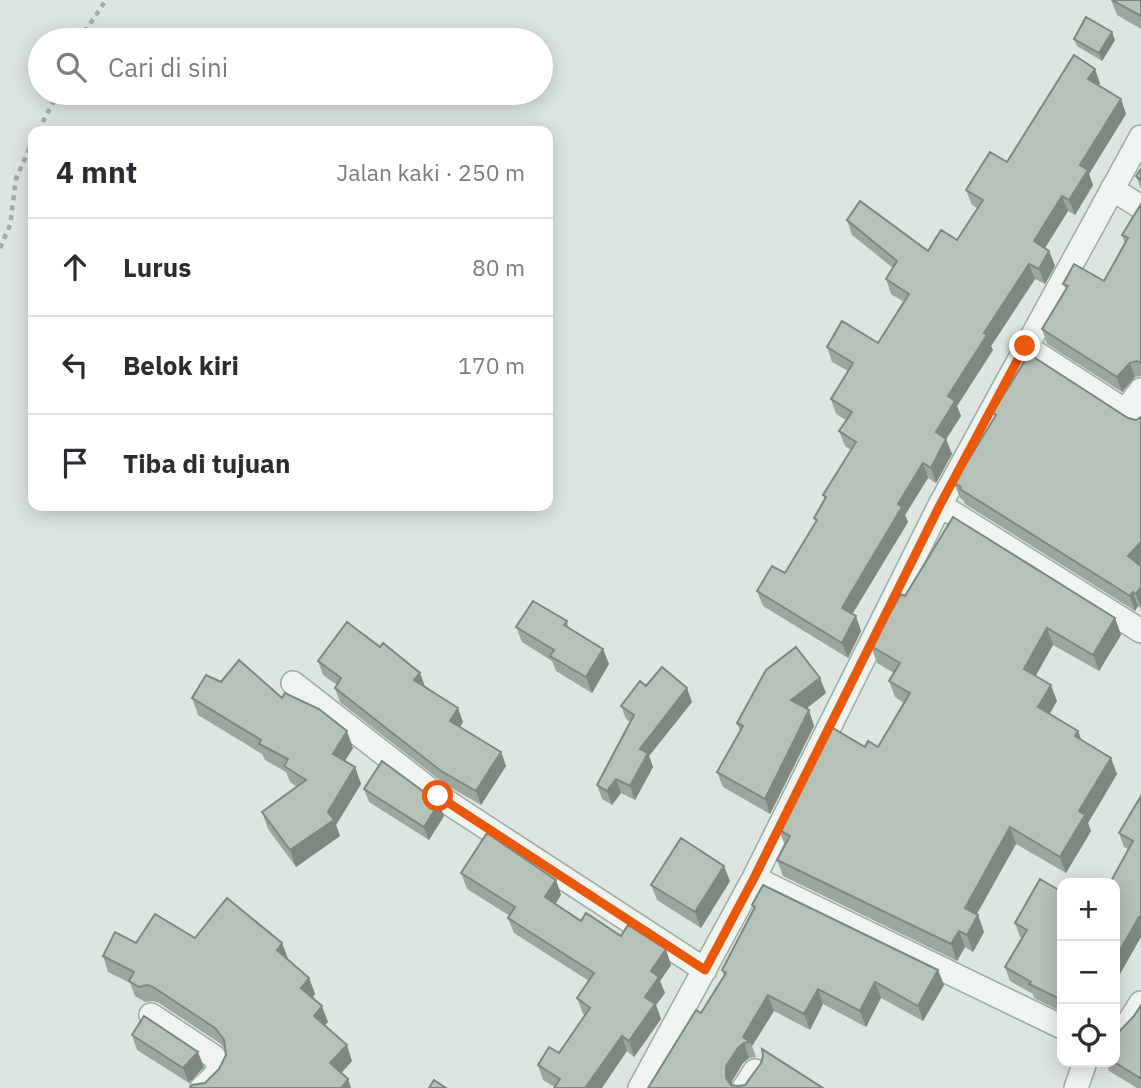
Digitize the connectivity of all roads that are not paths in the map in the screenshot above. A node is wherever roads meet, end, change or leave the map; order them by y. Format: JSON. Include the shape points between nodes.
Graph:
{"nodes":[{"id":1,"x":1141,"y":137,"type":"edge"},
{"id":2,"x":1112,"y":189,"type":"junction"},
{"id":3,"x":1141,"y":206,"type":"edge"},
{"id":4,"x":1025,"y":346,"type":"junction"},
{"id":5,"x":1141,"y":390,"type":"edge"},
{"id":6,"x":1133,"y":416,"type":"edge"},
{"id":7,"x":940,"y":505,"type":"junction"},
{"id":8,"x":1141,"y":631,"type":"edge"},
{"id":9,"x":293,"y":683,"type":"dead end"},
{"id":10,"x":754,"y":878,"type":"junction"},
{"id":11,"x":705,"y":970,"type":"junction"},
{"id":12,"x":1141,"y":1003,"type":"edge"},
{"id":13,"x":150,"y":1015,"type":"dead end"},
{"id":14,"x":1057,"y":1025,"type":"edge"},
{"id":15,"x":1120,"y":1032,"type":"edge"},
{"id":16,"x":1083,"y":1067,"type":"edge"},
{"id":17,"x":202,"y":1088,"type":"edge"},
{"id":18,"x":640,"y":1088,"type":"edge"},
{"id":19,"x":1076,"y":1088,"type":"edge"}],
"edges":[{"from":1,"to":2,"type":"street"},
{"from":2,"to":3,"type":"street"},
{"from":2,"to":4,"type":"street"},
{"from":4,"to":6,"type":"street"},
{"from":4,"to":7,"type":"street"},
{"from":5,"to":6,"type":"street"},
{"from":7,"to":8,"type":"street"},
{"from":7,"to":10,"type":"street"},
{"from":9,"to":11,"type":"street","via":[[438,796]]},
{"from":10,"to":11,"type":"street"},
{"from":10,"to":14,"type":"street"},
{"from":11,"to":18,"type":"street"},
{"from":12,"to":15,"type":"street"},
{"from":13,"to":17,"type":"street","via":[[214,1056],[219,1069]]},
{"from":16,"to":19,"type":"street"}]}
